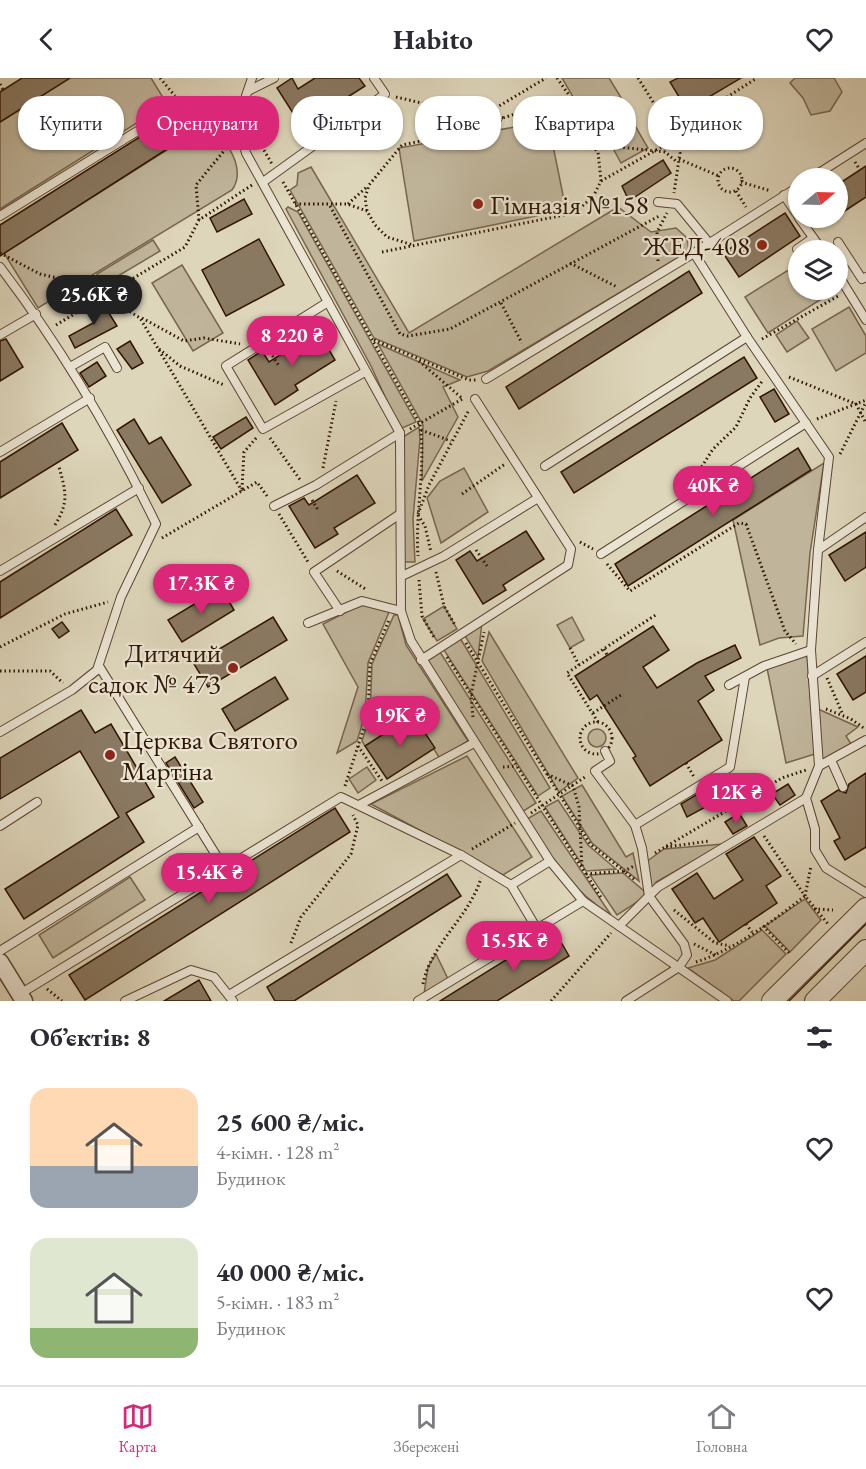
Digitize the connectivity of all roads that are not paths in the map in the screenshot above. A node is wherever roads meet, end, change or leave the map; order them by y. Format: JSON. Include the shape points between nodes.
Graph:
{"nodes":[{"id":1,"x":252,"y":78,"type":"edge"},
{"id":2,"x":274,"y":78,"type":"edge"},
{"id":3,"x":374,"y":78,"type":"edge"},
{"id":4,"x":248,"y":91,"type":"junction"},
{"id":5,"x":136,"y":132,"type":"edge"},
{"id":6,"x":866,"y":143,"type":"edge"},
{"id":7,"x":827,"y":168,"type":"edge"},
{"id":8,"x":262,"y":181,"type":"junction"},
{"id":9,"x":788,"y":193,"type":"edge"},
{"id":10,"x":784,"y":195,"type":"junction"},
{"id":11,"x":788,"y":201,"type":"edge"},
{"id":12,"x":658,"y":202,"type":"dead end"},
{"id":13,"x":0,"y":216,"type":"edge"},
{"id":14,"x":806,"y":228,"type":"edge"},
{"id":15,"x":813,"y":238,"type":"joint"},
{"id":16,"x":810,"y":240,"type":"edge"},
{"id":17,"x":710,"y":243,"type":"junction"},
{"id":18,"x":694,"y":253,"type":"junction"},
{"id":19,"x":848,"y":257,"type":"edge"},
{"id":20,"x":0,"y":267,"type":"edge"},
{"id":21,"x":866,"y":277,"type":"edge"},
{"id":22,"x":848,"y":290,"type":"edge"},
{"id":23,"x":328,"y":303,"type":"junction"},
{"id":24,"x":36,"y":314,"type":"junction"},
{"id":25,"x":866,"y":320,"type":"edge"},
{"id":26,"x":0,"y":335,"type":"edge"},
{"id":27,"x":750,"y":341,"type":"junction"},
{"id":28,"x":70,"y":367,"type":"junction"},
{"id":29,"x":117,"y":368,"type":"dead end"},
{"id":30,"x":365,"y":372,"type":"junction"},
{"id":31,"x":486,"y":379,"type":"road end"},
{"id":32,"x":90,"y":398,"type":"junction"},
{"id":33,"x":475,"y":399,"type":"road end"},
{"id":34,"x":806,"y":423,"type":"junction"},
{"id":35,"x":400,"y":433,"type":"junction"},
{"id":36,"x":0,"y":452,"type":"edge"},
{"id":37,"x":545,"y":466,"type":"dead end"},
{"id":38,"x":139,"y":488,"type":"junction"},
{"id":39,"x":538,"y":498,"type":"junction"},
{"id":40,"x":274,"y":506,"type":"road end"},
{"id":41,"x":400,"y":514,"type":"junction"},
{"id":42,"x":866,"y":517,"type":"edge"},
{"id":43,"x":818,"y":550,"type":"junction"},
{"id":44,"x":602,"y":554,"type":"road end"},
{"id":45,"x":0,"y":571,"type":"edge"},
{"id":46,"x":402,"y":576,"type":"junction"},
{"id":47,"x":397,"y":610,"type":"junction"},
{"id":48,"x":340,"y":611,"type":"junction"},
{"id":49,"x":308,"y":623,"type":"dead end"},
{"id":50,"x":866,"y":642,"type":"edge"},
{"id":51,"x":807,"y":651,"type":"junction"},
{"id":52,"x":421,"y":660,"type":"junction"},
{"id":53,"x":99,"y":666,"type":"junction"},
{"id":54,"x":745,"y":676,"type":"junction"},
{"id":55,"x":812,"y":676,"type":"junction"},
{"id":56,"x":729,"y":685,"type":"dead end"},
{"id":57,"x":0,"y":732,"type":"edge"},
{"id":58,"x":866,"y":740,"type":"edge"},
{"id":59,"x":474,"y":742,"type":"junction"},
{"id":60,"x":605,"y":751,"type":"road end"},
{"id":61,"x":831,"y":760,"type":"junction"},
{"id":62,"x":819,"y":766,"type":"junction"},
{"id":63,"x":843,"y":787,"type":"dead end"},
{"id":64,"x":806,"y":798,"type":"junction"},
{"id":65,"x":37,"y":802,"type":"dead end"},
{"id":66,"x":359,"y":805,"type":"junction"},
{"id":67,"x":635,"y":825,"type":"junction"},
{"id":68,"x":0,"y":826,"type":"edge"},
{"id":69,"x":200,"y":827,"type":"junction"},
{"id":70,"x":461,"y":855,"type":"junction"},
{"id":71,"x":550,"y":861,"type":"junction"},
{"id":72,"x":224,"y":868,"type":"junction"},
{"id":73,"x":511,"y":885,"type":"junction"},
{"id":74,"x":866,"y":893,"type":"edge"},
{"id":75,"x":649,"y":896,"type":"junction"},
{"id":76,"x":583,"y":901,"type":"junction"},
{"id":77,"x":866,"y":908,"type":"edge"},
{"id":78,"x":619,"y":926,"type":"junction"},
{"id":79,"x":537,"y":929,"type":"junction"},
{"id":80,"x":0,"y":951,"type":"edge"},
{"id":81,"x":863,"y":959,"type":"edge"},
{"id":82,"x":0,"y":962,"type":"edge"},
{"id":83,"x":680,"y":967,"type":"junction"},
{"id":84,"x":22,"y":998,"type":"edge"},
{"id":85,"x":231,"y":998,"type":"edge"},
{"id":86,"x":420,"y":1000,"type":"edge"},
{"id":87,"x":127,"y":1001,"type":"edge"},
{"id":88,"x":626,"y":1001,"type":"edge"},
{"id":89,"x":726,"y":1001,"type":"edge"},
{"id":90,"x":772,"y":1001,"type":"edge"},
{"id":91,"x":815,"y":1001,"type":"edge"}],
"edges":[{"from":1,"to":4,"type":"lane"},
{"from":2,"to":4,"type":"lane"},
{"from":3,"to":8,"type":"lane","via":[[385,94]]},
{"from":4,"to":8,"type":"lane","via":[[238,128],[246,153]]},
{"from":5,"to":13,"type":"lane"},
{"from":6,"to":7,"type":"lane"},
{"from":8,"to":23,"type":"lane"},
{"from":9,"to":10,"type":"lane"},
{"from":10,"to":11,"type":"lane"},
{"from":10,"to":17,"type":"lane"},
{"from":12,"to":17,"type":"lane","via":[[677,204]]},
{"from":14,"to":15,"type":"lane"},
{"from":15,"to":16,"type":"lane"},
{"from":17,"to":18,"type":"lane"},
{"from":18,"to":27,"type":"lane"},
{"from":18,"to":31,"type":"lane"},
{"from":19,"to":21,"type":"lane","via":[[862,279]]},
{"from":20,"to":24,"type":"lane"},
{"from":22,"to":25,"type":"lane"},
{"from":23,"to":30,"type":"lane"},
{"from":23,"to":30,"type":"lane","via":[[226,366],[263,429]]},
{"from":24,"to":26,"type":"lane"},
{"from":24,"to":28,"type":"lane"},
{"from":27,"to":34,"type":"lane"},
{"from":27,"to":37,"type":"lane"},
{"from":28,"to":29,"type":"lane","via":[[105,347]]},
{"from":28,"to":32,"type":"lane"},
{"from":30,"to":35,"type":"lane"},
{"from":32,"to":36,"type":"lane"},
{"from":32,"to":38,"type":"lane"},
{"from":33,"to":39,"type":"lane"},
{"from":34,"to":43,"type":"lane","via":[[829,457]]},
{"from":34,"to":44,"type":"lane"},
{"from":35,"to":40,"type":"lane","via":[[320,483]]},
{"from":35,"to":41,"type":"lane"},
{"from":38,"to":45,"type":"lane"},
{"from":38,"to":53,"type":"lane","via":[[156,524],[121,597]]},
{"from":39,"to":46,"type":"lane"},
{"from":39,"to":52,"type":"lane","via":[[571,549],[568,565]]},
{"from":41,"to":46,"type":"lane"},
{"from":41,"to":48,"type":"lane","via":[[314,572]]},
{"from":42,"to":43,"type":"lane"},
{"from":43,"to":51,"type":"lane"},
{"from":46,"to":47,"type":"lane"},
{"from":47,"to":48,"type":"lane","via":[[362,601]]},
{"from":47,"to":52,"type":"lane"},
{"from":48,"to":49,"type":"lane"},
{"from":50,"to":55,"type":"lane"},
{"from":51,"to":54,"type":"lane"},
{"from":51,"to":55,"type":"lane"},
{"from":52,"to":59,"type":"lane"},
{"from":53,"to":57,"type":"lane","via":[[72,690]]},
{"from":53,"to":69,"type":"lane"},
{"from":54,"to":56,"type":"lane"},
{"from":54,"to":67,"type":"lane","via":[[730,767]]},
{"from":55,"to":62,"type":"lane"},
{"from":58,"to":61,"type":"lane"},
{"from":59,"to":66,"type":"lane"},
{"from":59,"to":71,"type":"lane"},
{"from":60,"to":67,"type":"lane","via":[[609,761],[595,771]]},
{"from":61,"to":62,"type":"lane"},
{"from":61,"to":63,"type":"lane"},
{"from":62,"to":64,"type":"lane"},
{"from":64,"to":74,"type":"lane","via":[[815,829],[815,850],[826,868]]},
{"from":64,"to":75,"type":"lane"},
{"from":65,"to":68,"type":"lane"},
{"from":66,"to":70,"type":"lane"},
{"from":66,"to":72,"type":"lane","via":[[341,797]]},
{"from":67,"to":75,"type":"lane"},
{"from":69,"to":72,"type":"lane"},
{"from":69,"to":80,"type":"lane"},
{"from":70,"to":73,"type":"lane"},
{"from":70,"to":85,"type":"lane"},
{"from":71,"to":73,"type":"lane"},
{"from":71,"to":76,"type":"lane"},
{"from":72,"to":84,"type":"lane","via":[[40,982]]},
{"from":73,"to":79,"type":"lane"},
{"from":75,"to":78,"type":"lane"},
{"from":75,"to":83,"type":"lane","via":[[684,944],[687,955]]},
{"from":76,"to":78,"type":"lane"},
{"from":76,"to":79,"type":"lane"},
{"from":77,"to":90,"type":"street"},
{"from":78,"to":83,"type":"lane"},
{"from":79,"to":86,"type":"lane"},
{"from":81,"to":91,"type":"street"},
{"from":82,"to":84,"type":"street"},
{"from":83,"to":88,"type":"lane"},
{"from":83,"to":89,"type":"lane"},
{"from":85,"to":87,"type":"lane","via":[[213,977],[191,970]]}]}
